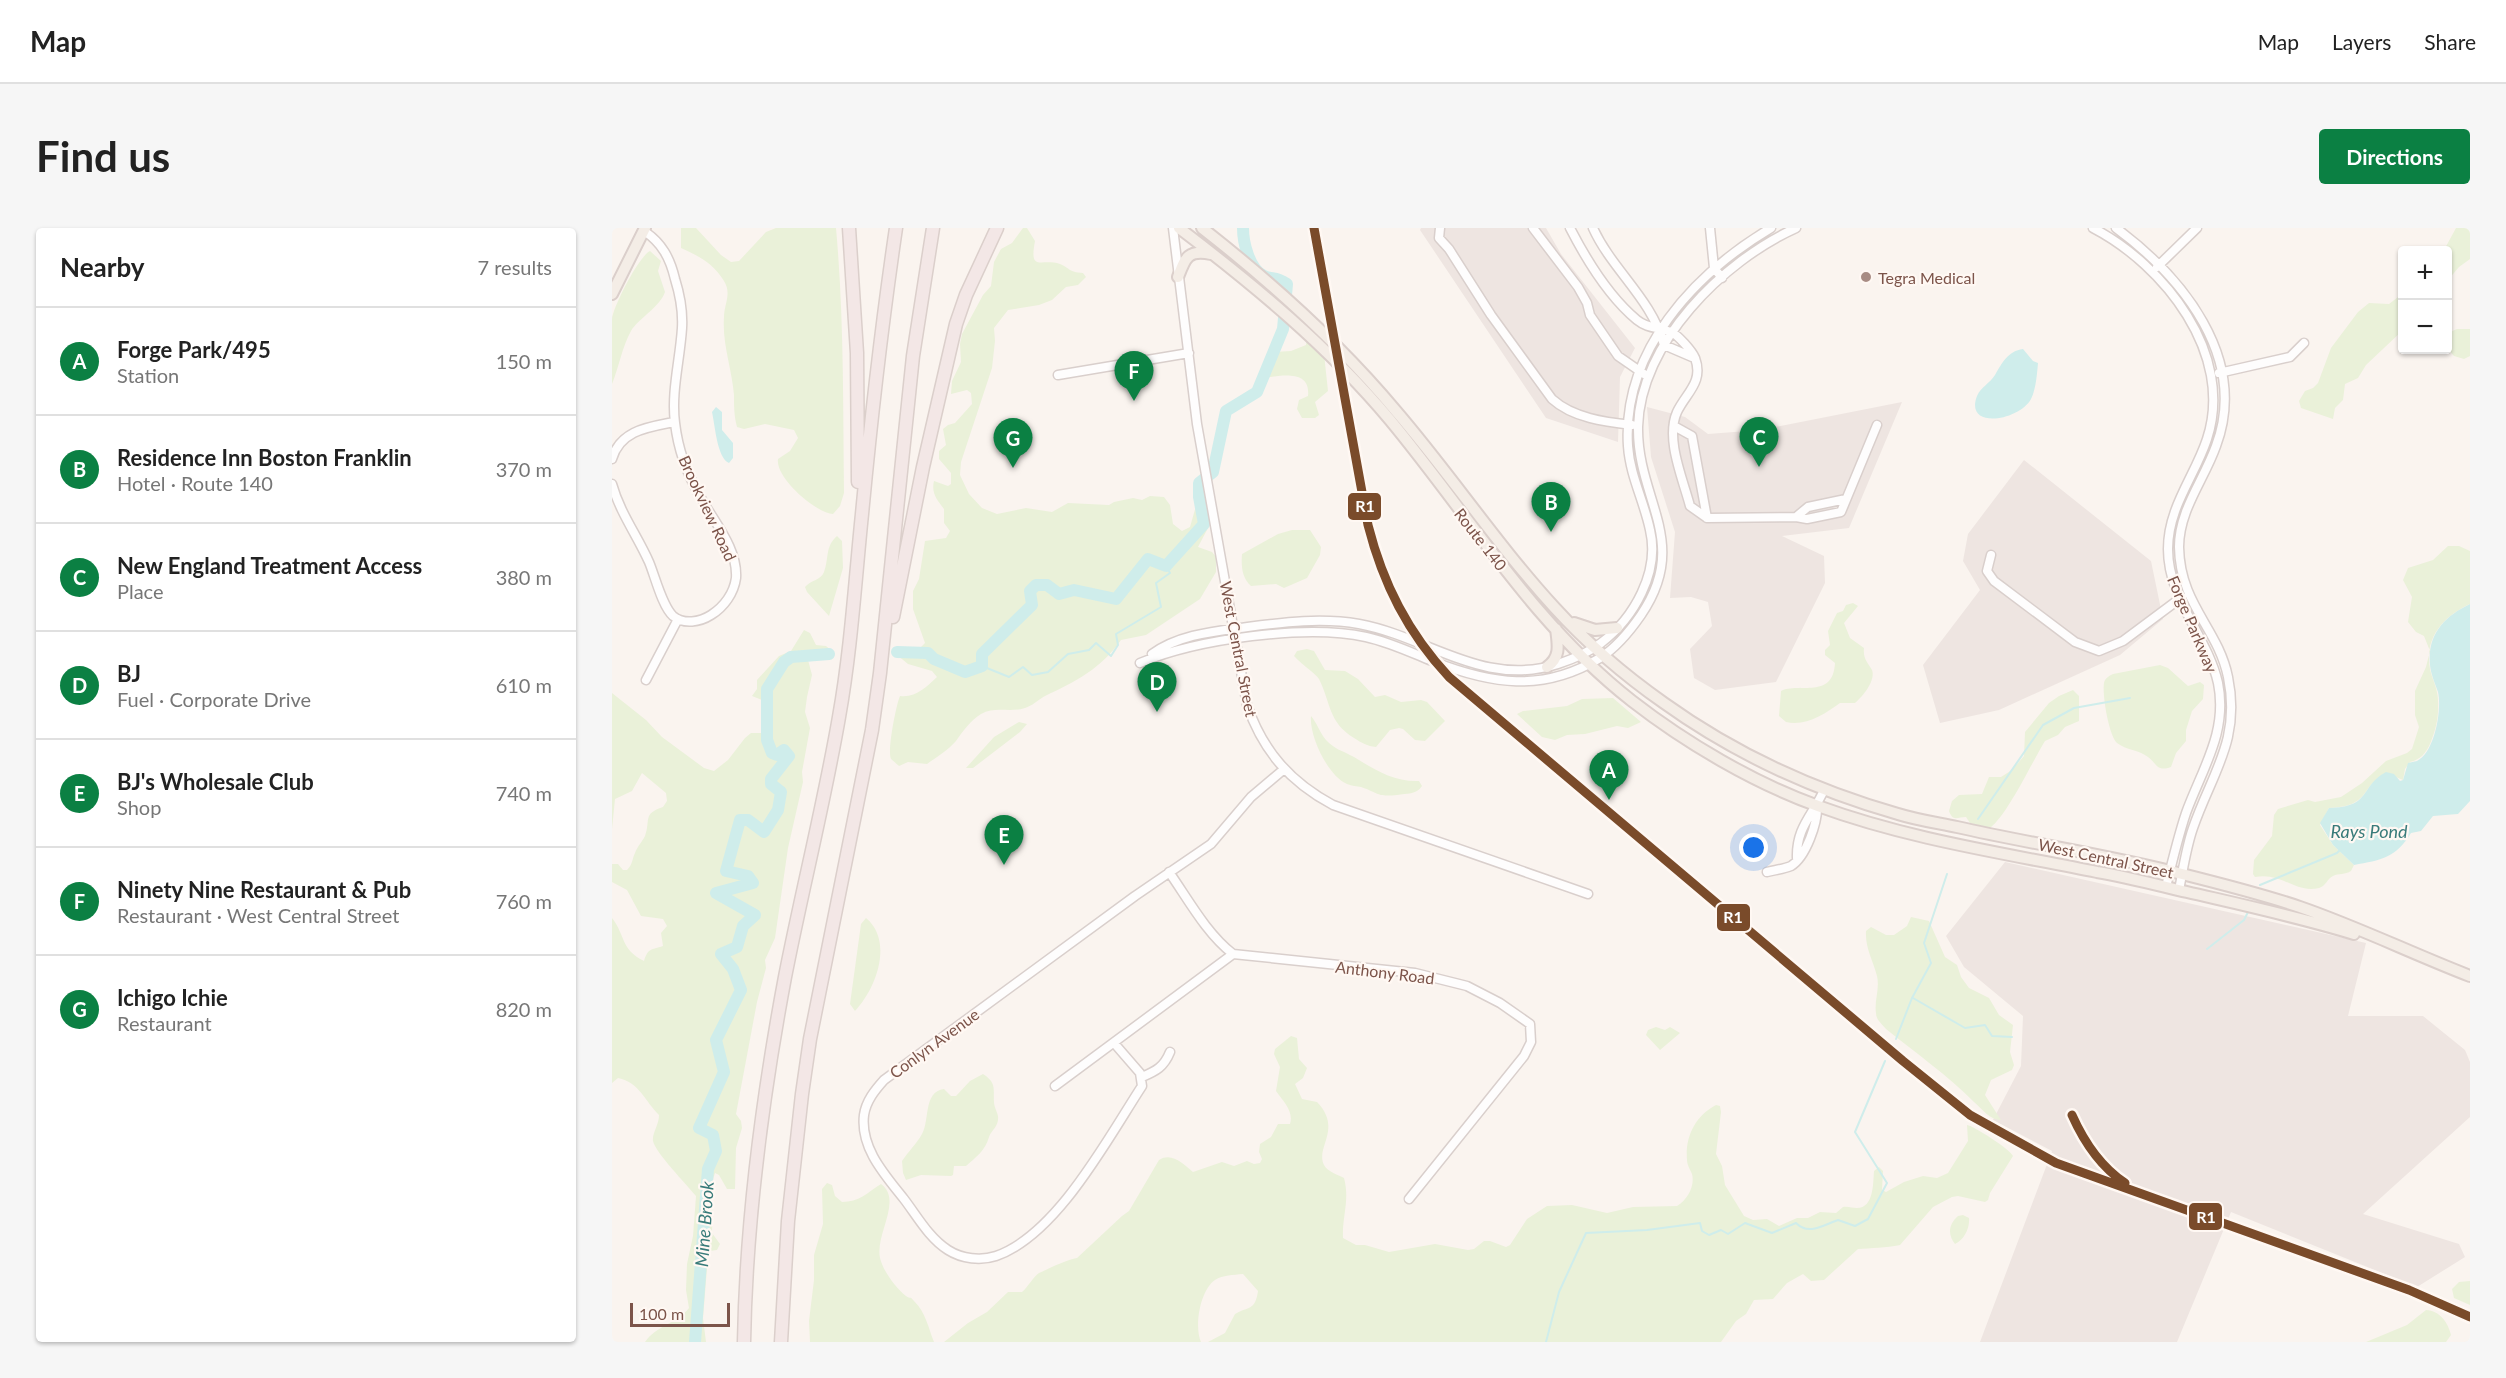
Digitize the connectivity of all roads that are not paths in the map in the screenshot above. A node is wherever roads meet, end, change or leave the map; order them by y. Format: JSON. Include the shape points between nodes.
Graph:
{"nodes":[{"id":1,"x":849,"y":228,"type":"edge"},
{"id":2,"x":896,"y":228,"type":"edge"},
{"id":3,"x":933,"y":228,"type":"edge"},
{"id":4,"x":997,"y":228,"type":"edge"},
{"id":5,"x":1173,"y":228,"type":"edge"},
{"id":6,"x":1179,"y":228,"type":"edge"},
{"id":7,"x":1202,"y":228,"type":"edge"},
{"id":8,"x":1440,"y":228,"type":"edge"},
{"id":9,"x":1533,"y":228,"type":"edge"},
{"id":10,"x":1570,"y":228,"type":"edge"},
{"id":11,"x":1593,"y":228,"type":"edge"},
{"id":12,"x":1710,"y":228,"type":"edge"},
{"id":13,"x":1796,"y":228,"type":"edge"},
{"id":14,"x":2093,"y":228,"type":"edge"},
{"id":15,"x":2116,"y":228,"type":"edge"},
{"id":16,"x":2197,"y":228,"type":"edge"},
{"id":17,"x":645,"y":229,"type":"edge"},
{"id":18,"x":1768,"y":229,"type":"edge"},
{"id":19,"x":1772,"y":240,"type":"junction"},
{"id":20,"x":1217,"y":257,"type":"junction"},
{"id":21,"x":2160,"y":264,"type":"junction"},
{"id":22,"x":1714,"y":268,"type":"junction"},
{"id":23,"x":2152,"y":272,"type":"junction"},
{"id":24,"x":1178,"y":277,"type":"junction"},
{"id":25,"x":1722,"y":278,"type":"junction"},
{"id":26,"x":612,"y":294,"type":"edge"},
{"id":27,"x":1660,"y":330,"type":"junction"},
{"id":28,"x":1672,"y":332,"type":"junction"},
{"id":29,"x":2304,"y":343,"type":"dead end"},
{"id":30,"x":1664,"y":345,"type":"junction"},
{"id":31,"x":1189,"y":353,"type":"junction"},
{"id":32,"x":1695,"y":359,"type":"junction"},
{"id":33,"x":1639,"y":372,"type":"junction"},
{"id":34,"x":2222,"y":372,"type":"junction"},
{"id":35,"x":2211,"y":374,"type":"junction"},
{"id":36,"x":1058,"y":375,"type":"dead end"},
{"id":37,"x":1649,"y":376,"type":"junction"},
{"id":38,"x":674,"y":422,"type":"junction"},
{"id":39,"x":1628,"y":424,"type":"junction"},
{"id":40,"x":1877,"y":425,"type":"dead end"},
{"id":41,"x":1638,"y":426,"type":"junction"},
{"id":42,"x":1674,"y":426,"type":"junction"},
{"id":43,"x":612,"y":455,"type":"edge"},
{"id":44,"x":612,"y":484,"type":"edge"},
{"id":45,"x":1707,"y":518,"type":"junction"},
{"id":46,"x":1991,"y":555,"type":"dead end"},
{"id":47,"x":2188,"y":594,"type":"junction"},
{"id":48,"x":2179,"y":599,"type":"junction"},
{"id":49,"x":852,"y":616,"type":"junction"},
{"id":50,"x":678,"y":619,"type":"junction"},
{"id":51,"x":1566,"y":620,"type":"junction"},
{"id":52,"x":1617,"y":628,"type":"junction"},
{"id":53,"x":1233,"y":629,"type":"junction"},
{"id":54,"x":1556,"y":629,"type":"junction"},
{"id":55,"x":1236,"y":640,"type":"junction"},
{"id":56,"x":1594,"y":647,"type":"junction"},
{"id":57,"x":1603,"y":656,"type":"junction"},
{"id":58,"x":1586,"y":659,"type":"junction"},
{"id":59,"x":1547,"y":667,"type":"junction"},
{"id":60,"x":880,"y":673,"type":"junction"},
{"id":61,"x":646,"y":680,"type":"dead end"},
{"id":62,"x":1283,"y":770,"type":"junction"},
{"id":63,"x":1824,"y":790,"type":"junction"},
{"id":64,"x":1817,"y":806,"type":"junction"},
{"id":65,"x":2170,"y":871,"type":"junction"},
{"id":66,"x":1169,"y":872,"type":"junction"},
{"id":67,"x":1767,"y":872,"type":"dead end"},
{"id":68,"x":2182,"y":874,"type":"junction"},
{"id":69,"x":2166,"y":887,"type":"junction"},
{"id":70,"x":2179,"y":890,"type":"junction"},
{"id":71,"x":1588,"y":894,"type":"dead end"},
{"id":72,"x":2400,"y":948,"type":"junction"},
{"id":73,"x":1233,"y":954,"type":"junction"},
{"id":74,"x":2470,"y":976,"type":"edge"},
{"id":75,"x":1114,"y":1043,"type":"junction"},
{"id":76,"x":1170,"y":1052,"type":"dead end"},
{"id":77,"x":1142,"y":1077,"type":"junction"},
{"id":78,"x":1055,"y":1086,"type":"dead end"},
{"id":79,"x":1409,"y":1199,"type":"dead end"},
{"id":80,"x":744,"y":1342,"type":"edge"},
{"id":81,"x":781,"y":1342,"type":"edge"}],
"edges":[{"from":1,"to":49,"type":"highway","via":[[858,417]]},
{"from":2,"to":49,"type":"highway","via":[[878,352]]},
{"from":3,"to":60,"type":"highway","via":[[913,356]]},
{"from":4,"to":60,"type":"highway","via":[[966,295],[952,340]]},
{"from":5,"to":24,"type":"street","name":"West Central Street"},
{"from":6,"to":20,"type":"main road","name":"Route 140"},
{"from":7,"to":51,"type":"main road","name":"Route 140","via":[[1354,365]]},
{"from":8,"to":39,"type":"street","via":[[1439,238],[1552,399],[1578,414]]},
{"from":9,"to":33,"type":"street","via":[[1578,287],[1590,315],[1618,356]]},
{"from":10,"to":27,"type":"street","via":[[1583,254],[1624,309],[1649,328]]},
{"from":11,"to":27,"type":"street","via":[[1648,306]]},
{"from":12,"to":22,"type":"street"},
{"from":13,"to":19,"type":"street"},
{"from":14,"to":23,"type":"street","name":"Forge Parkway","via":[[2117,242]]},
{"from":15,"to":21,"type":"street","name":"Forge Parkway"},
{"from":16,"to":21,"type":"street"},
{"from":17,"to":26,"type":"main road"},
{"from":17,"to":38,"type":"street","name":"Brookview Road","via":[[664,249],[680,299],[682,327]]},
{"from":18,"to":19,"type":"street"},
{"from":18,"to":22,"type":"street"},
{"from":19,"to":25,"type":"street"},
{"from":20,"to":24,"type":"main road","via":[[1201,252],[1190,255]]},
{"from":20,"to":54,"type":"main road","name":"Route 140","via":[[1272,302],[1352,378]]},
{"from":21,"to":23,"type":"street"},
{"from":21,"to":34,"type":"street","name":"Forge Parkway","via":[[2193,304]]},
{"from":22,"to":25,"type":"street"},
{"from":22,"to":27,"type":"street"},
{"from":23,"to":35,"type":"street","name":"Forge Parkway","via":[[2191,323],[2208,358]]},
{"from":24,"to":31,"type":"street","name":"West Central Street"},
{"from":25,"to":28,"type":"street","via":[[1691,307]]},
{"from":27,"to":28,"type":"street"},
{"from":27,"to":30,"type":"street"},
{"from":27,"to":33,"type":"street"},
{"from":28,"to":30,"type":"street"},
{"from":28,"to":32,"type":"street"},
{"from":29,"to":34,"type":"street","via":[[2290,357]]},
{"from":30,"to":32,"type":"street"},
{"from":30,"to":37,"type":"street"},
{"from":31,"to":36,"type":"street"},
{"from":31,"to":53,"type":"street","name":"West Central Street"},
{"from":32,"to":42,"type":"street","via":[[1696,381],[1677,412]]},
{"from":33,"to":37,"type":"street"},
{"from":33,"to":39,"type":"street"},
{"from":34,"to":35,"type":"street"},
{"from":34,"to":47,"type":"street","name":"Forge Parkway","via":[[2226,399],[2223,423],[2180,532],[2180,562]]},
{"from":35,"to":48,"type":"street","name":"Forge Parkway","via":[[2214,405],[2210,430],[2174,509],[2169,533],[2168,560]]},
{"from":37,"to":41,"type":"street"},
{"from":38,"to":43,"type":"street","via":[[634,432]]},
{"from":38,"to":50,"type":"street","name":"Brookview Road","via":[[690,477],[729,545],[736,572],[731,594],[715,613],[697,621]]},
{"from":39,"to":41,"type":"street"},
{"from":39,"to":52,"type":"street","via":[[1631,470],[1650,529],[1653,553],[1643,588]]},
{"from":40,"to":45,"type":"street","via":[[1841,512],[1807,519]]},
{"from":41,"to":57,"type":"street","via":[[1640,452],[1662,533],[1661,570],[1641,616]]},
{"from":42,"to":45,"type":"street","via":[[1674,444],[1690,506]]},
{"from":42,"to":45,"type":"street","via":[[1692,436]]},
{"from":44,"to":50,"type":"street","via":[[668,609]]},
{"from":46,"to":48,"type":"street","via":[[1987,571],[1994,581],[2075,642],[2092,650],[2108,649],[2123,641]]},
{"from":47,"to":48,"type":"street"},
{"from":47,"to":68,"type":"street","name":"Forge Parkway","via":[[2228,674],[2232,699],[2226,748],[2192,830]]},
{"from":48,"to":65,"type":"street","name":"Forge Parkway","via":[[2215,672],[2220,720]]},
{"from":49,"to":80,"type":"highway","via":[[840,713],[775,1039],[754,1191]]},
{"from":50,"to":61,"type":"street"},
{"from":51,"to":52,"type":"main road","via":[[1595,630]]},
{"from":51,"to":56,"type":"main road","name":"Route 140"},
{"from":52,"to":56,"type":"street"},
{"from":53,"to":55,"type":"street","name":"West Central Street"},
{"from":53,"to":55,"type":"street","via":[[1176,640],[1140,663],[1184,648]]},
{"from":53,"to":59,"type":"street","via":[[1335,621],[1384,631],[1495,670]]},
{"from":54,"to":58,"type":"main road","name":"Route 140"},
{"from":54,"to":59,"type":"main road","via":[[1558,654]]},
{"from":55,"to":58,"type":"street","via":[[1305,632],[1366,637],[1475,677],[1500,681],[1543,679]]},
{"from":55,"to":62,"type":"street","name":"West Central Street","via":[[1253,723]]},
{"from":56,"to":57,"type":"main road","name":"Route 140"},
{"from":56,"to":58,"type":"street"},
{"from":57,"to":58,"type":"street"},
{"from":57,"to":63,"type":"main road","name":"Route 140","via":[[1713,736]]},
{"from":58,"to":59,"type":"street"},
{"from":58,"to":64,"type":"main road","name":"Route 140","via":[[1631,700],[1692,742]]},
{"from":60,"to":81,"type":"highway","via":[[810,1039],[788,1221]]},
{"from":62,"to":66,"type":"street","name":"Conlyn Avenue","via":[[1251,797],[1211,844]]},
{"from":62,"to":71,"type":"street","name":"West Central Street","via":[[1333,805]]},
{"from":63,"to":64,"type":"street"},
{"from":63,"to":65,"type":"main road","name":"West Central Street","via":[[1900,815]]},
{"from":64,"to":67,"type":"street","via":[[1818,818],[1806,848],[1791,866]]},
{"from":64,"to":69,"type":"main road","name":"West Central Street","via":[[1911,834]]},
{"from":65,"to":68,"type":"main road","name":"West Central Street"},
{"from":65,"to":69,"type":"street","name":"Forge Parkway"},
{"from":66,"to":73,"type":"street"},
{"from":66,"to":77,"type":"street","name":"Conlyn Avenue","via":[[894,1071],[867,1104],[865,1134],[878,1166],[932,1237],[956,1254],[980,1259],[995,1256],[1024,1240],[1060,1206],[1142,1086]]},
{"from":68,"to":70,"type":"street","name":"Forge Parkway"},
{"from":68,"to":72,"type":"main road","name":"West Central Street","via":[[2301,907]]},
{"from":69,"to":70,"type":"main road","name":"West Central Street"},
{"from":70,"to":72,"type":"main road","name":"West Central Street","via":[[2281,913]]},
{"from":72,"to":74,"type":"main road","name":"West Central Street"},
{"from":73,"to":75,"type":"street"},
{"from":73,"to":79,"type":"street","name":"Anthony Road","via":[[1445,980],[1474,989],[1530,1024],[1531,1042],[1524,1056]]},
{"from":75,"to":77,"type":"street"},
{"from":75,"to":78,"type":"street"},
{"from":76,"to":77,"type":"street","via":[[1165,1063]]}]}
